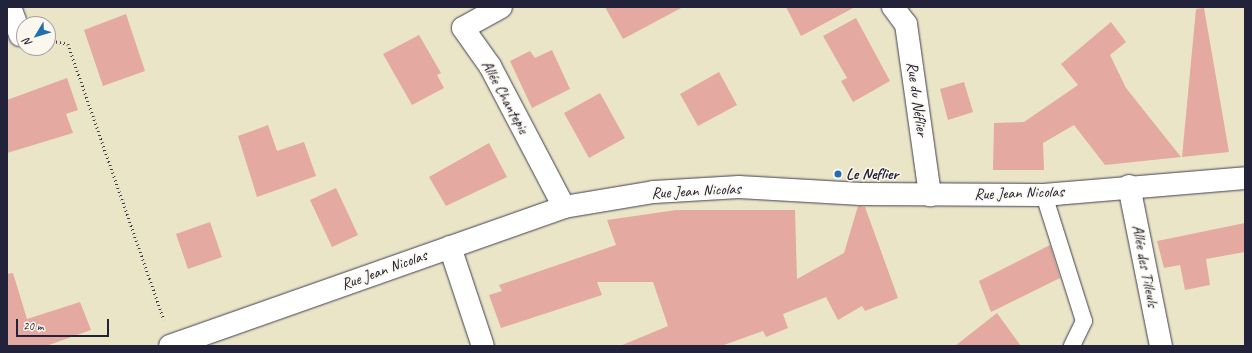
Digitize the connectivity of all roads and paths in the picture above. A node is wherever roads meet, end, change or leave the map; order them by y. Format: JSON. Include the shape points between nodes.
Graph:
{"nodes":[{"id":1,"x":10,"y":7,"type":"edge"},
{"id":2,"x":501,"y":7,"type":"edge"},
{"id":3,"x":893,"y":7,"type":"edge"},
{"id":4,"x":16,"y":24,"type":"edge"},
{"id":5,"x":56,"y":42,"type":"edge"},
{"id":6,"x":1245,"y":178,"type":"edge"},
{"id":7,"x":1129,"y":186,"type":"junction"},
{"id":8,"x":930,"y":195,"type":"junction"},
{"id":9,"x":1044,"y":195,"type":"junction"},
{"id":10,"x":564,"y":207,"type":"junction"},
{"id":11,"x":450,"y":247,"type":"junction"},
{"id":12,"x":171,"y":346,"type":"edge"},
{"id":13,"x":483,"y":346,"type":"edge"},
{"id":14,"x":1072,"y":346,"type":"edge"},
{"id":15,"x":1161,"y":346,"type":"edge"}],
"edges":[{"from":1,"to":4,"type":"street"},
{"from":2,"to":10,"type":"street","name":"Allée Chantepie","via":[[463,28],[490,66]]},
{"from":3,"to":8,"type":"street","name":"Rue du Néflier","via":[[906,24]]},
{"from":5,"to":12,"type":"path","via":[[68,44]]},
{"from":6,"to":7,"type":"street","name":"Rue Jean Nicolas"},
{"from":7,"to":9,"type":"street","name":"Rue Jean Nicolas"},
{"from":7,"to":15,"type":"street","name":"Allée des Tilleuls"},
{"from":8,"to":9,"type":"street","name":"Rue Jean Nicolas"},
{"from":8,"to":10,"type":"street","name":"Rue Jean Nicolas","via":[[739,187],[654,192]]},
{"from":9,"to":14,"type":"lane","via":[[1084,321]]},
{"from":10,"to":11,"type":"street","name":"Rue Jean Nicolas"},
{"from":11,"to":12,"type":"street","name":"Rue Jean Nicolas"},
{"from":11,"to":13,"type":"street"}]}
